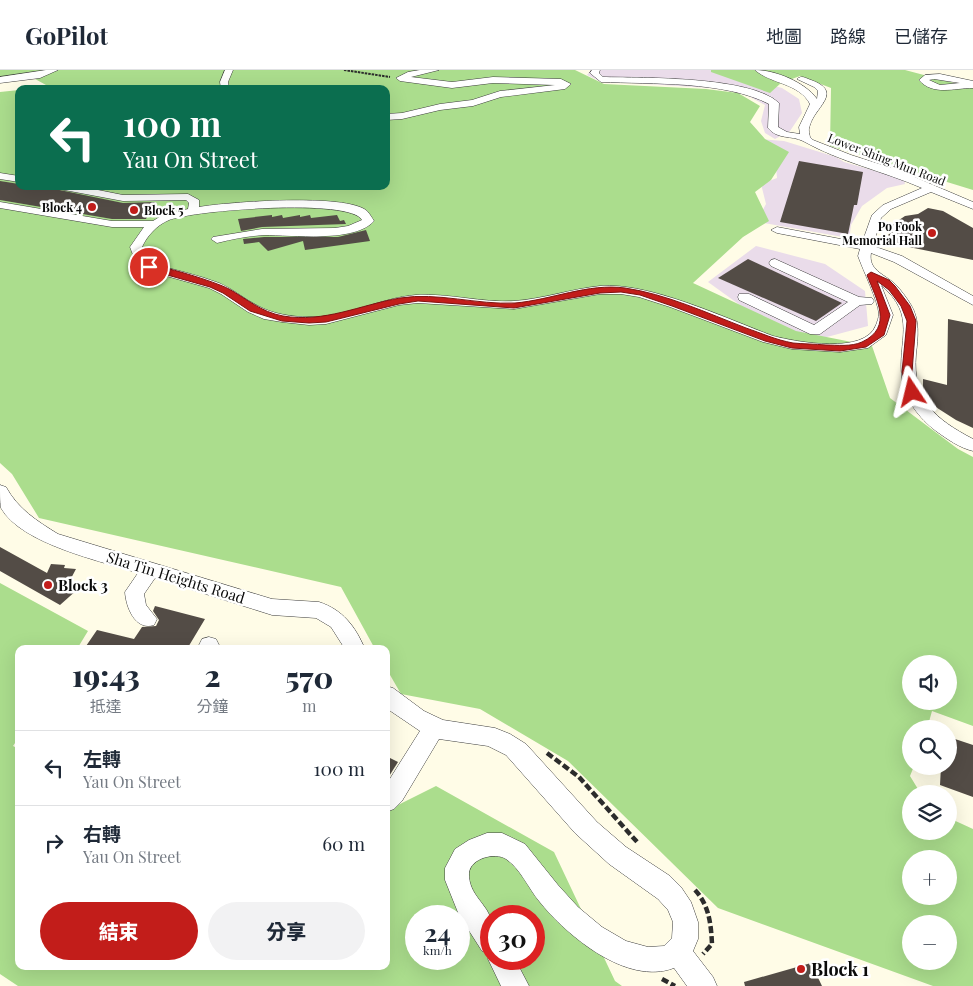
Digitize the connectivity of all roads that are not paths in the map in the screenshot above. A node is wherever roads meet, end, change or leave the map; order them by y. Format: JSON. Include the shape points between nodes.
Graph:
{"nodes":[{"id":1,"x":54,"y":70,"type":"edge"},
{"id":2,"x":228,"y":70,"type":"edge"},
{"id":3,"x":435,"y":70,"type":"edge"},
{"id":4,"x":596,"y":70,"type":"edge"},
{"id":5,"x":759,"y":70,"type":"edge"},
{"id":6,"x":801,"y":79,"type":"dead end"},
{"id":7,"x":0,"y":80,"type":"edge"},
{"id":8,"x":224,"y":85,"type":"edge"},
{"id":9,"x":811,"y":115,"type":"junction"},
{"id":10,"x":390,"y":117,"type":"edge"},
{"id":11,"x":805,"y":138,"type":"junction"},
{"id":12,"x":15,"y":172,"type":"edge"},
{"id":13,"x":3,"y":177,"type":"edge"},
{"id":14,"x":930,"y":188,"type":"junction"},
{"id":15,"x":89,"y":190,"type":"edge"},
{"id":16,"x":0,"y":205,"type":"edge"},
{"id":17,"x":973,"y":206,"type":"edge"},
{"id":18,"x":193,"y":210,"type":"junction"},
{"id":19,"x":150,"y":228,"type":"junction"},
{"id":20,"x":776,"y":230,"type":"dead end"},
{"id":21,"x":217,"y":239,"type":"dead end"},
{"id":22,"x":866,"y":247,"type":"junction"},
{"id":23,"x":776,"y":263,"type":"dead end"},
{"id":24,"x":871,"y":275,"type":"junction"},
{"id":25,"x":744,"y":297,"type":"dead end"},
{"id":26,"x":973,"y":300,"type":"edge"},
{"id":27,"x":857,"y":301,"type":"junction"},
{"id":28,"x":881,"y":302,"type":"junction"},
{"id":29,"x":973,"y":446,"type":"edge"},
{"id":30,"x":0,"y":491,"type":"edge"},
{"id":31,"x":150,"y":570,"type":"junction"},
{"id":32,"x":147,"y":620,"type":"dead end"},
{"id":33,"x":353,"y":645,"type":"edge"},
{"id":34,"x":390,"y":698,"type":"edge"},
{"id":35,"x":435,"y":726,"type":"junction"},
{"id":36,"x":390,"y":796,"type":"edge"},
{"id":37,"x":480,"y":926,"type":"edge"},
{"id":38,"x":677,"y":951,"type":"junction"},
{"id":39,"x":507,"y":970,"type":"edge"},
{"id":40,"x":516,"y":986,"type":"edge"},
{"id":41,"x":704,"y":986,"type":"edge"}],
"edges":[{"from":1,"to":7,"type":"street"},
{"from":2,"to":8,"type":"street"},
{"from":3,"to":10,"type":"street","via":[[400,78],[452,85],[493,80],[567,84]]},
{"from":4,"to":11,"type":"street","via":[[594,73],[601,79],[704,81],[744,89],[774,104],[773,128],[777,132]]},
{"from":5,"to":9,"type":"street","name":"Lower Shing Mun Road","via":[[809,95],[815,104]]},
{"from":6,"to":9,"type":"street","via":[[817,85],[822,91],[822,99]]},
{"from":9,"to":11,"type":"street","name":"Lower Shing Mun Road","via":[[804,127]]},
{"from":11,"to":14,"type":"street","name":"Lower Shing Mun Road","via":[[821,148],[894,172]]},
{"from":12,"to":13,"type":"street"},
{"from":14,"to":17,"type":"street","name":"Lower Shing Mun Road"},
{"from":14,"to":22,"type":"street","via":[[887,207],[876,217]]},
{"from":15,"to":18,"type":"street","via":[[123,198],[188,197],[195,202]]},
{"from":16,"to":19,"type":"street"},
{"from":18,"to":19,"type":"street","via":[[165,218]]},
{"from":18,"to":21,"type":"street","via":[[233,206],[316,206],[361,212],[368,221],[361,226],[318,233],[262,232]]},
{"from":19,"to":28,"type":"street","via":[[136,247],[141,260],[149,267],[213,285],[253,309],[282,318],[309,321],[418,299],[514,305],[600,290],[621,290],[675,304],[768,339],[792,345],[840,348],[863,345],[879,335],[886,315]]},
{"from":20,"to":22,"type":"street"},
{"from":22,"to":24,"type":"street","via":[[864,256]]},
{"from":22,"to":26,"type":"street","via":[[903,261]]},
{"from":23,"to":27,"type":"street"},
{"from":24,"to":28,"type":"street"},
{"from":24,"to":29,"type":"street","via":[[892,288],[912,321],[907,372],[912,392],[926,414],[945,431]]},
{"from":25,"to":27,"type":"street","via":[[815,331]]},
{"from":27,"to":28,"type":"street"},
{"from":30,"to":31,"type":"street","name":"Sha Tin Heights Road","via":[[23,520],[52,539]]},
{"from":31,"to":32,"type":"street","via":[[134,592],[139,612]]},
{"from":31,"to":33,"type":"street","name":"Sha Tin Heights Road","via":[[272,607],[318,610],[338,621]]},
{"from":34,"to":35,"type":"street","via":[[404,710]]},
{"from":35,"to":36,"type":"street"},
{"from":35,"to":38,"type":"street","via":[[451,732],[486,735],[505,742],[518,752],[583,825],[612,851],[660,884],[681,906],[685,926],[682,945]]},
{"from":37,"to":38,"type":"street","via":[[465,904],[456,881],[457,872],[464,857],[477,847],[493,843],[517,852],[551,897],[598,940],[643,959],[665,960]]},
{"from":38,"to":41,"type":"street"},
{"from":39,"to":40,"type":"street"}]}
